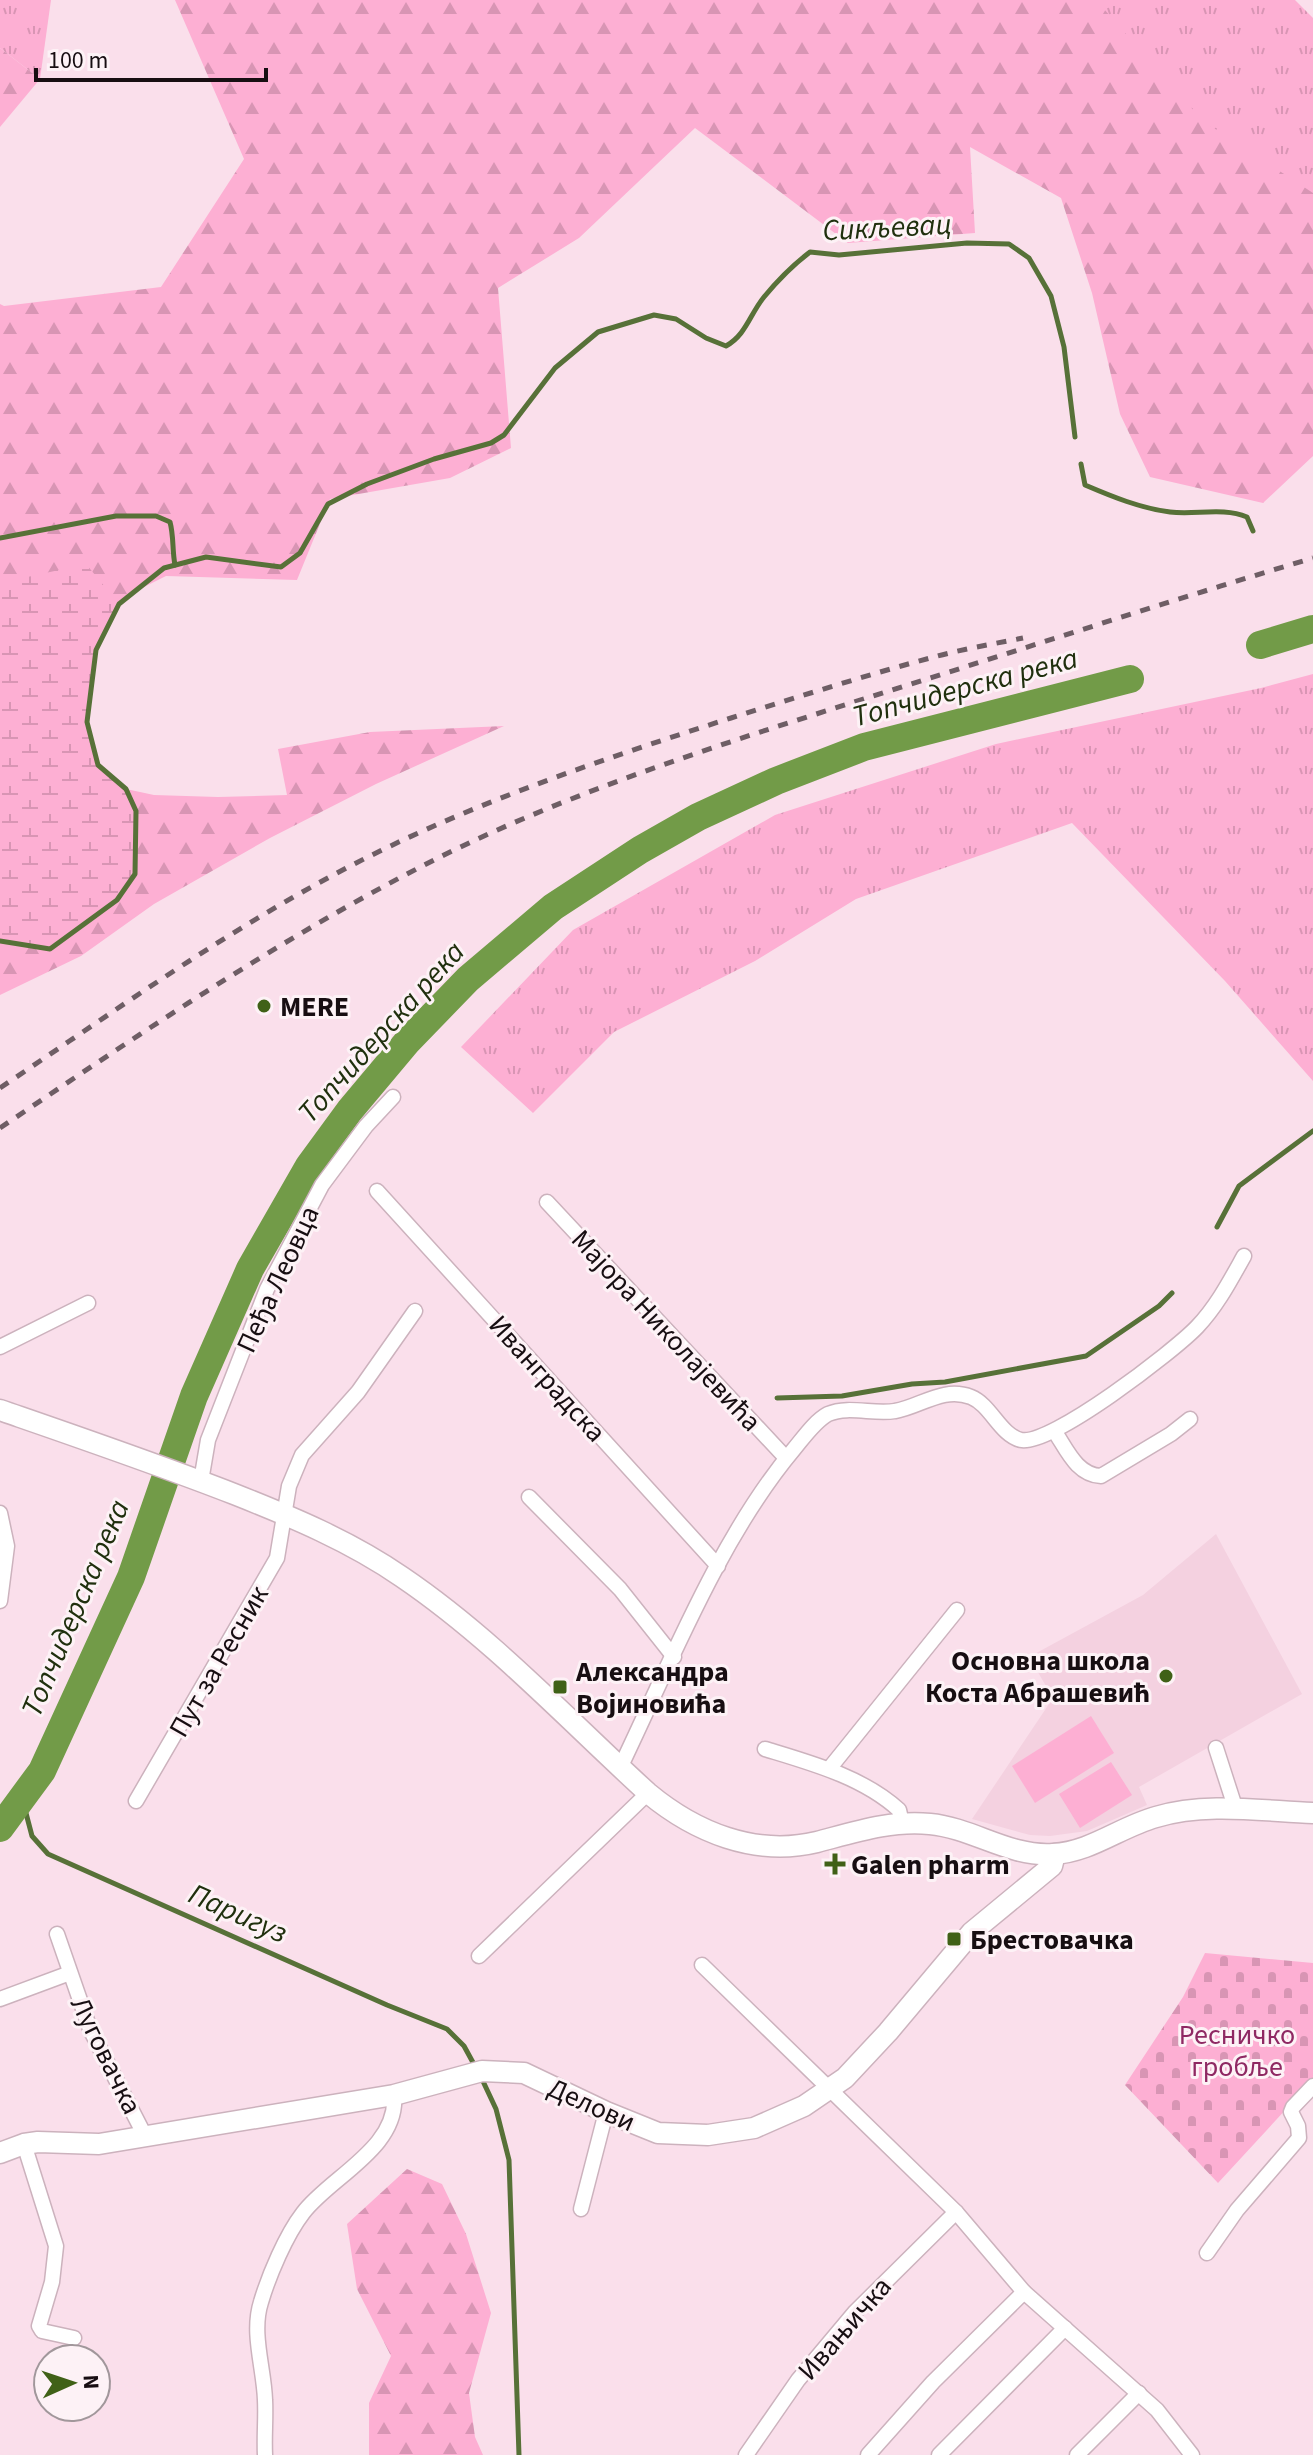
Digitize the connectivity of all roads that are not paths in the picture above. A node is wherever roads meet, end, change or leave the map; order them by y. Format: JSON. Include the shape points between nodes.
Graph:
{"nodes":[{"id":1,"x":393,"y":1097,"type":"dead end"},
{"id":2,"x":377,"y":1191,"type":"dead end"},
{"id":3,"x":547,"y":1202,"type":"dead end"},
{"id":4,"x":1244,"y":1256,"type":"dead end"},
{"id":5,"x":88,"y":1303,"type":"dead end"},
{"id":6,"x":415,"y":1311,"type":"dead end"},
{"id":7,"x":0,"y":1347,"type":"edge"},
{"id":8,"x":0,"y":1410,"type":"edge"},
{"id":9,"x":1190,"y":1419,"type":"dead end"},
{"id":10,"x":1055,"y":1432,"type":"junction"},
{"id":11,"x":786,"y":1458,"type":"junction"},
{"id":12,"x":196,"y":1479,"type":"junction"},
{"id":13,"x":529,"y":1497,"type":"dead end"},
{"id":14,"x":284,"y":1514,"type":"junction"},
{"id":15,"x":1,"y":1520,"type":"edge"},
{"id":16,"x":718,"y":1566,"type":"junction"},
{"id":17,"x":0,"y":1601,"type":"edge"},
{"id":18,"x":957,"y":1610,"type":"dead end"},
{"id":19,"x":674,"y":1657,"type":"junction"},
{"id":20,"x":1216,"y":1748,"type":"dead end"},
{"id":21,"x":765,"y":1749,"type":"dead end"},
{"id":22,"x":620,"y":1768,"type":"junction"},
{"id":23,"x":829,"y":1769,"type":"junction"},
{"id":24,"x":648,"y":1793,"type":"junction"},
{"id":25,"x":136,"y":1801,"type":"dead end"},
{"id":26,"x":1236,"y":1810,"type":"junction"},
{"id":27,"x":1313,"y":1813,"type":"edge"},
{"id":28,"x":902,"y":1823,"type":"junction"},
{"id":29,"x":1055,"y":1854,"type":"junction"},
{"id":30,"x":57,"y":1934,"type":"dead end"},
{"id":31,"x":479,"y":1956,"type":"dead end"},
{"id":32,"x":702,"y":1965,"type":"dead end"},
{"id":33,"x":70,"y":1973,"type":"junction"},
{"id":34,"x":0,"y":1999,"type":"edge"},
{"id":35,"x":1313,"y":2086,"type":"edge"},
{"id":36,"x":832,"y":2089,"type":"junction"},
{"id":37,"x":394,"y":2095,"type":"junction"},
{"id":38,"x":606,"y":2112,"type":"junction"},
{"id":39,"x":145,"y":2136,"type":"junction"},
{"id":40,"x":24,"y":2144,"type":"junction"},
{"id":41,"x":0,"y":2153,"type":"edge"},
{"id":42,"x":581,"y":2209,"type":"dead end"},
{"id":43,"x":956,"y":2212,"type":"junction"},
{"id":44,"x":1207,"y":2253,"type":"dead end"},
{"id":45,"x":1024,"y":2292,"type":"junction"},
{"id":46,"x":1065,"y":2328,"type":"junction"},
{"id":47,"x":74,"y":2338,"type":"dead end"},
{"id":48,"x":1139,"y":2393,"type":"junction"},
{"id":49,"x":265,"y":2455,"type":"edge"},
{"id":50,"x":746,"y":2455,"type":"edge"},
{"id":51,"x":868,"y":2455,"type":"edge"},
{"id":52,"x":939,"y":2455,"type":"edge"},
{"id":53,"x":1077,"y":2455,"type":"edge"},
{"id":54,"x":1192,"y":2455,"type":"edge"}],
"edges":[{"from":1,"to":12,"type":"street","name":"Пеђа Леовца","via":[[322,1185],[267,1289]]},
{"from":2,"to":16,"type":"street","name":"Иванградска"},
{"from":3,"to":11,"type":"street","name":"Мајора Николајевића"},
{"from":4,"to":10,"type":"street","via":[[1213,1308],[1187,1337]]},
{"from":5,"to":7,"type":"street"},
{"from":6,"to":14,"type":"street","name":"Пут за Ресник","via":[[358,1392],[302,1455]]},
{"from":8,"to":12,"type":"street"},
{"from":9,"to":10,"type":"street","via":[[1101,1476],[1078,1467]]},
{"from":10,"to":11,"type":"street","via":[[1016,1439],[978,1401],[951,1395],[896,1411],[827,1415]]},
{"from":11,"to":16,"type":"street"},
{"from":12,"to":14,"type":"street"},
{"from":13,"to":19,"type":"street","via":[[620,1589]]},
{"from":14,"to":22,"type":"street","via":[[371,1557],[437,1602]]},
{"from":14,"to":25,"type":"street","name":"Пут за Ресник","via":[[277,1558]]},
{"from":15,"to":17,"type":"street","via":[[7,1546]]},
{"from":16,"to":19,"type":"street"},
{"from":18,"to":23,"type":"street"},
{"from":19,"to":22,"type":"street"},
{"from":20,"to":26,"type":"street"},
{"from":21,"to":23,"type":"street"},
{"from":22,"to":24,"type":"street"},
{"from":23,"to":28,"type":"street","via":[[893,1804]]},
{"from":24,"to":28,"type":"street","via":[[712,1833],[759,1845],[800,1845]]},
{"from":24,"to":31,"type":"street"},
{"from":26,"to":27,"type":"street"},
{"from":26,"to":29,"type":"street","via":[[1161,1815],[1084,1848]]},
{"from":28,"to":29,"type":"street","via":[[943,1826],[1020,1852]]},
{"from":29,"to":36,"type":"street","name":"Делови","via":[[1052,1866],[972,1932]]},
{"from":30,"to":33,"type":"street","name":"Луговачка"},
{"from":32,"to":36,"type":"street"},
{"from":33,"to":34,"type":"street","name":"Луговачка"},
{"from":33,"to":39,"type":"street","name":"Луговачка","via":[[96,2042]]},
{"from":35,"to":44,"type":"street","via":[[1291,2112],[1299,2138]]},
{"from":36,"to":38,"type":"street","name":"Делови","via":[[754,2128],[708,2135],[658,2133]]},
{"from":36,"to":43,"type":"street"},
{"from":37,"to":38,"type":"street","name":"Делови","via":[[482,2071],[524,2073]]},
{"from":37,"to":39,"type":"street","name":"Делови"},
{"from":37,"to":49,"type":"street","via":[[385,2131],[357,2165],[303,2213],[263,2294],[257,2326],[266,2402]]},
{"from":38,"to":42,"type":"street"},
{"from":39,"to":40,"type":"street","name":"Делови","via":[[99,2144]]},
{"from":40,"to":41,"type":"street","name":"Делови"},
{"from":40,"to":47,"type":"street","via":[[56,2246],[39,2326]]},
{"from":43,"to":45,"type":"street"},
{"from":43,"to":50,"type":"street","name":"Ивањичка","via":[[855,2312],[798,2380]]},
{"from":45,"to":46,"type":"street"},
{"from":45,"to":51,"type":"street"},
{"from":46,"to":48,"type":"street"},
{"from":46,"to":52,"type":"street"},
{"from":48,"to":53,"type":"street"},
{"from":48,"to":54,"type":"street"}]}
